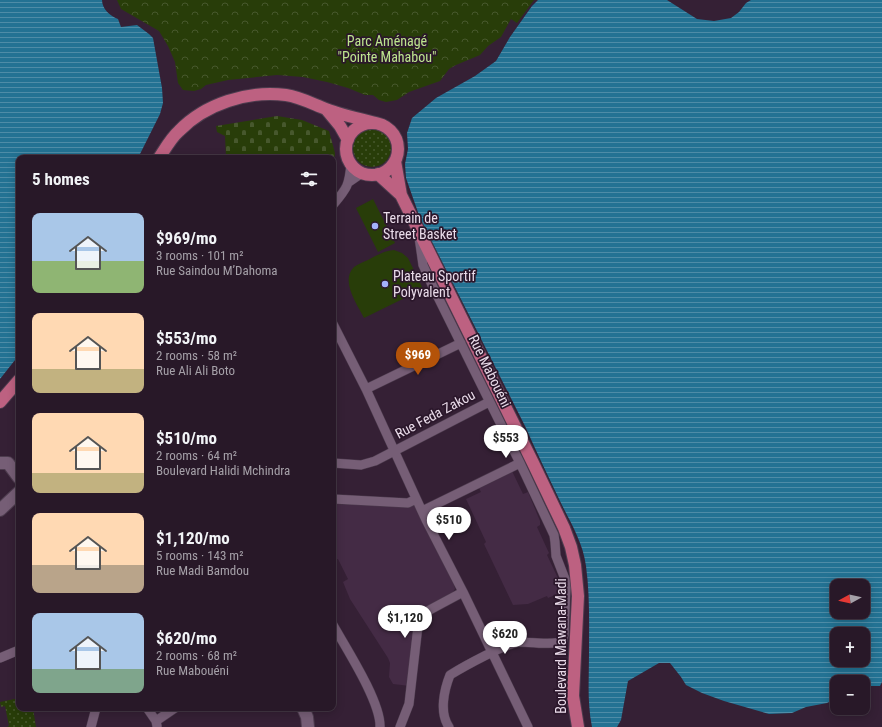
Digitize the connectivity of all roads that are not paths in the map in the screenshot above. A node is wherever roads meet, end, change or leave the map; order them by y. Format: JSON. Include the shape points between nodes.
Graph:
{"nodes":[{"id":1,"x":326,"y":109,"type":"junction"},
{"id":2,"x":376,"y":123,"type":"junction"},
{"id":3,"x":348,"y":140,"type":"junction"},
{"id":4,"x":161,"y":155,"type":"edge"},
{"id":5,"x":395,"y":161,"type":"junction"},
{"id":6,"x":351,"y":164,"type":"junction"},
{"id":7,"x":362,"y":173,"type":"junction"},
{"id":8,"x":378,"y":174,"type":"junction"},
{"id":9,"x":349,"y":182,"type":"junction"},
{"id":10,"x":401,"y":195,"type":"junction"},
{"id":11,"x":336,"y":201,"type":"edge"},
{"id":12,"x":417,"y":227,"type":"junction"},
{"id":13,"x":336,"y":330,"type":"edge"},
{"id":14,"x":461,"y":343,"type":"junction"},
{"id":15,"x":16,"y":383,"type":"edge"},
{"id":16,"x":366,"y":389,"type":"junction"},
{"id":17,"x":0,"y":402,"type":"edge"},
{"id":18,"x":489,"y":402,"type":"junction"},
{"id":19,"x":394,"y":451,"type":"junction"},
{"id":20,"x":9,"y":463,"type":"edge"},
{"id":21,"x":336,"y":463,"type":"edge"},
{"id":22,"x":520,"y":463,"type":"junction"},
{"id":23,"x":16,"y":474,"type":"edge"},
{"id":24,"x":16,"y":495,"type":"edge"},
{"id":25,"x":416,"y":499,"type":"junction"},
{"id":26,"x":336,"y":500,"type":"edge"},
{"id":27,"x":0,"y":510,"type":"edge"},
{"id":28,"x":422,"y":511,"type":"junction"},
{"id":29,"x":463,"y":592,"type":"junction"},
{"id":30,"x":336,"y":631,"type":"edge"},
{"id":31,"x":16,"y":651,"type":"edge"},
{"id":32,"x":492,"y":653,"type":"junction"},
{"id":33,"x":0,"y":658,"type":"edge"},
{"id":34,"x":95,"y":711,"type":"edge"},
{"id":35,"x":149,"y":711,"type":"edge"},
{"id":36,"x":172,"y":711,"type":"edge"},
{"id":37,"x":304,"y":711,"type":"edge"},
{"id":38,"x":157,"y":724,"type":"edge"},
{"id":39,"x":91,"y":727,"type":"edge"},
{"id":40,"x":308,"y":727,"type":"edge"},
{"id":41,"x":380,"y":727,"type":"edge"},
{"id":42,"x":400,"y":727,"type":"edge"},
{"id":43,"x":449,"y":727,"type":"edge"},
{"id":44,"x":528,"y":727,"type":"edge"},
{"id":45,"x":578,"y":727,"type":"edge"}],
"edges":[{"from":1,"to":2,"type":"main road"},
{"from":1,"to":3,"type":"main road"},
{"from":1,"to":4,"type":"main road","via":[[309,101],[275,94],[223,102],[189,121]]},
{"from":2,"to":3,"type":"main road","via":[[361,125]]},
{"from":2,"to":5,"type":"main road","via":[[389,129],[395,137],[398,153]]},
{"from":3,"to":6,"type":"main road","via":[[346,147]]},
{"from":5,"to":8,"type":"main road","via":[[390,168]]},
{"from":5,"to":10,"type":"main road","name":"Boulevard Mawana-Madi"},
{"from":6,"to":7,"type":"main road"},
{"from":6,"to":9,"type":"street"},
{"from":7,"to":8,"type":"main road"},
{"from":7,"to":9,"type":"street"},
{"from":8,"to":10,"type":"main road","name":"Boulevard Mawana-Madi"},
{"from":9,"to":11,"type":"street"},
{"from":10,"to":12,"type":"main road","name":"Boulevard Mawana-Madi"},
{"from":12,"to":14,"type":"street","name":"Rue Mabouéni","via":[[423,265]]},
{"from":12,"to":45,"type":"main road","name":"Boulevard Mawana-Madi","via":[[552,502],[571,547],[578,596],[573,696]]},
{"from":13,"to":16,"type":"street"},
{"from":14,"to":16,"type":"street"},
{"from":14,"to":18,"type":"street","name":"Rue Mabouéni"},
{"from":15,"to":17,"type":"main road"},
{"from":16,"to":19,"type":"street"},
{"from":18,"to":19,"type":"street","name":"Rue Feda Zakou"},
{"from":18,"to":22,"type":"street","name":"Rue Mabouéni"},
{"from":19,"to":21,"type":"street","name":"Rue Feda Zakou","via":[[376,462],[367,464]]},
{"from":19,"to":25,"type":"street"},
{"from":20,"to":23,"type":"street"},
{"from":22,"to":28,"type":"street"},
{"from":22,"to":32,"type":"street","name":"Rue Mabouéni","via":[[554,536],[556,556],[566,588],[564,634],[558,643],[516,643]]},
{"from":24,"to":27,"type":"street"},
{"from":25,"to":26,"type":"street","via":[[408,503]]},
{"from":25,"to":28,"type":"street"},
{"from":28,"to":29,"type":"street"},
{"from":29,"to":32,"type":"street"},
{"from":29,"to":42,"type":"street","via":[[419,617],[409,704]]},
{"from":30,"to":41,"type":"street","via":[[368,690]]},
{"from":31,"to":33,"type":"street"},
{"from":32,"to":43,"type":"street","via":[[450,675],[444,709],[445,722]]},
{"from":32,"to":44,"type":"street"},
{"from":34,"to":39,"type":"street"},
{"from":35,"to":38,"type":"street"},
{"from":36,"to":38,"type":"street"},
{"from":37,"to":40,"type":"street"}]}
